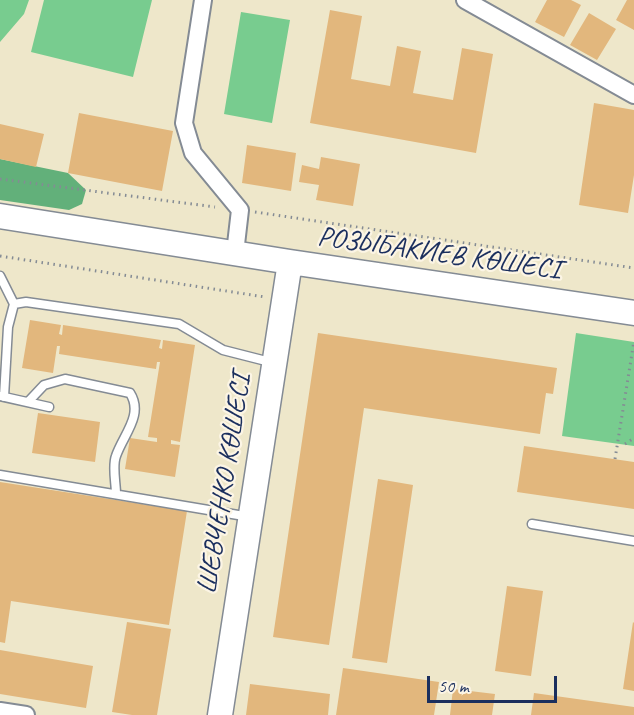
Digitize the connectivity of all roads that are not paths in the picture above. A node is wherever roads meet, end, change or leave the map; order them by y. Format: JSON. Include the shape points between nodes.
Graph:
{"nodes":[{"id":1,"x":203,"y":0,"type":"edge"},
{"id":2,"x":465,"y":0,"type":"edge"},
{"id":3,"x":634,"y":95,"type":"edge"},
{"id":4,"x":0,"y":216,"type":"edge"},
{"id":5,"x":235,"y":253,"type":"junction"},
{"id":6,"x":290,"y":262,"type":"junction"},
{"id":7,"x":0,"y":276,"type":"edge"},
{"id":8,"x":14,"y":304,"type":"junction"},
{"id":9,"x":634,"y":313,"type":"edge"},
{"id":10,"x":274,"y":363,"type":"junction"},
{"id":11,"x":2,"y":396,"type":"edge"},
{"id":12,"x":28,"y":402,"type":"junction"},
{"id":13,"x":49,"y":407,"type":"dead end"},
{"id":14,"x":0,"y":475,"type":"edge"},
{"id":15,"x":116,"y":494,"type":"junction"},
{"id":16,"x":250,"y":517,"type":"junction"},
{"id":17,"x":532,"y":524,"type":"dead end"},
{"id":18,"x":634,"y":541,"type":"edge"},
{"id":19,"x":0,"y":711,"type":"edge"},
{"id":20,"x":26,"y":715,"type":"edge"},
{"id":21,"x":220,"y":715,"type":"edge"}],
"edges":[{"from":1,"to":5,"type":"street","via":[[184,123],[193,153],[240,210]]},
{"from":2,"to":3,"type":"street"},
{"from":4,"to":5,"type":"main road","name":"РОЗЫБАКИЕВ КӨШЕСІ"},
{"from":5,"to":6,"type":"main road","name":"РОЗЫБАКИЕВ КӨШЕСІ"},
{"from":6,"to":9,"type":"main road","name":"РОЗЫБАКИЕВ КӨШЕСІ"},
{"from":6,"to":10,"type":"main road","name":"ШЕВЧЕНКО КӨШЕСІ"},
{"from":7,"to":8,"type":"lane"},
{"from":8,"to":10,"type":"lane","via":[[26,302],[179,324],[223,350]]},
{"from":8,"to":11,"type":"lane"},
{"from":10,"to":16,"type":"main road","name":"ШЕВЧЕНКО КӨШЕСІ"},
{"from":11,"to":12,"type":"lane"},
{"from":12,"to":13,"type":"lane"},
{"from":12,"to":15,"type":"lane","via":[[44,385],[65,379],[130,393],[135,406],[132,424],[114,458]]},
{"from":14,"to":15,"type":"lane"},
{"from":15,"to":16,"type":"lane"},
{"from":16,"to":21,"type":"main road","name":"ШЕВЧЕНКО КӨШЕСІ"},
{"from":17,"to":18,"type":"lane"},
{"from":19,"to":20,"type":"street"}]}
